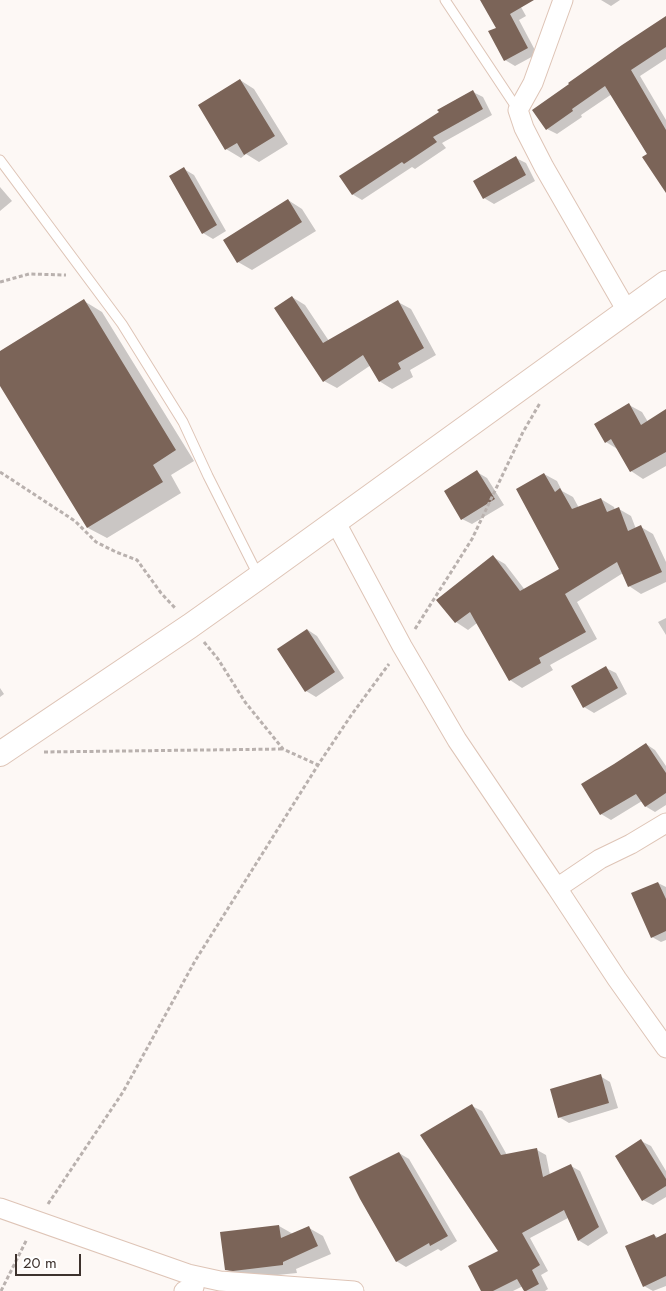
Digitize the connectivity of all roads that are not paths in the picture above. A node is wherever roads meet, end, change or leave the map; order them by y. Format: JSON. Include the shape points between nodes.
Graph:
{"nodes":[{"id":1,"x":445,"y":0,"type":"edge"},
{"id":2,"x":563,"y":0,"type":"edge"},
{"id":3,"x":518,"y":110,"type":"junction"},
{"id":4,"x":0,"y":160,"type":"edge"},
{"id":5,"x":666,"y":283,"type":"edge"},
{"id":6,"x":627,"y":311,"type":"junction"},
{"id":7,"x":335,"y":521,"type":"junction"},
{"id":8,"x":259,"y":577,"type":"junction"},
{"id":9,"x":0,"y":754,"type":"edge"},
{"id":10,"x":666,"y":823,"type":"edge"},
{"id":11,"x":557,"y":888,"type":"junction"},
{"id":12,"x":666,"y":1049,"type":"edge"},
{"id":13,"x":0,"y":1208,"type":"edge"},
{"id":14,"x":190,"y":1286,"type":"edge"},
{"id":15,"x":354,"y":1291,"type":"edge"}],
"edges":[{"from":1,"to":3,"type":"lane"},
{"from":2,"to":3,"type":"street","via":[[533,83]]},
{"from":3,"to":6,"type":"street","via":[[544,167]]},
{"from":4,"to":8,"type":"lane","via":[[122,324],[183,422]]},
{"from":5,"to":6,"type":"street"},
{"from":6,"to":7,"type":"street"},
{"from":7,"to":8,"type":"street"},
{"from":7,"to":11,"type":"street","via":[[457,740]]},
{"from":8,"to":9,"type":"street"},
{"from":10,"to":11,"type":"street","via":[[600,859]]},
{"from":11,"to":12,"type":"street"},
{"from":13,"to":14,"type":"street"},
{"from":14,"to":15,"type":"street","via":[[220,1281]]}]}
